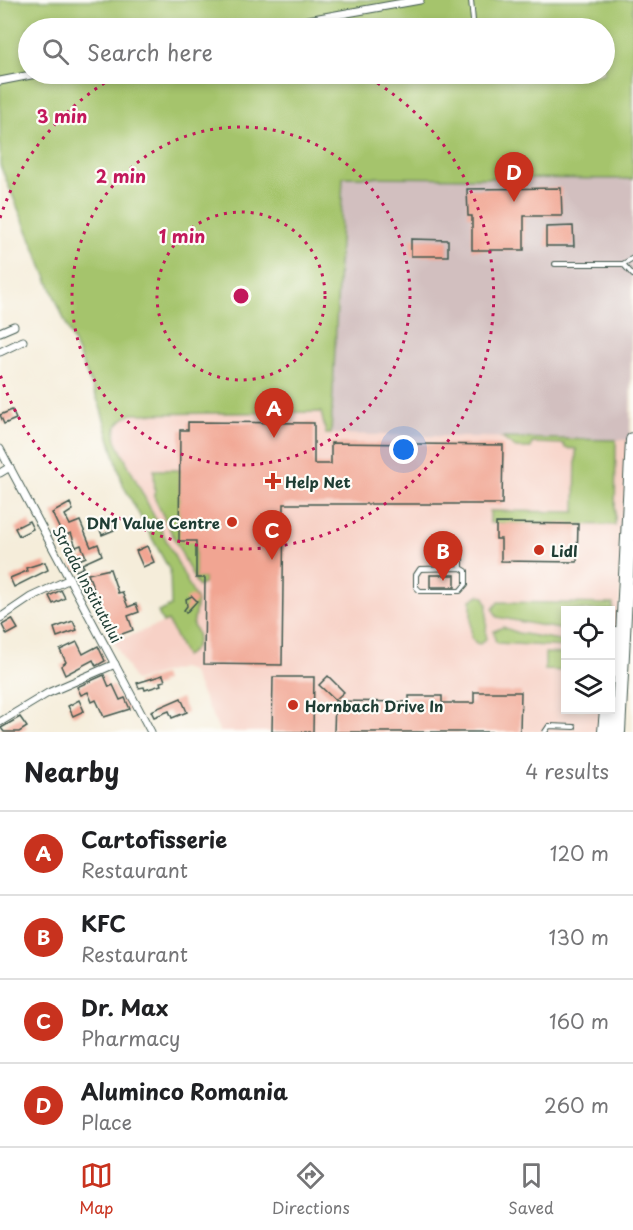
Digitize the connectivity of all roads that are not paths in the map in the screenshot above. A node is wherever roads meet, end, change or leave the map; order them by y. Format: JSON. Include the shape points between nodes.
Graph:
{"nodes":[{"id":1,"x":420,"y":0,"type":"edge"},
{"id":2,"x":471,"y":0,"type":"edge"},
{"id":3,"x":318,"y":18,"type":"edge"},
{"id":4,"x":472,"y":18,"type":"edge"},
{"id":5,"x":18,"y":78,"type":"edge"},
{"id":6,"x":0,"y":81,"type":"edge"},
{"id":7,"x":633,"y":258,"type":"edge"},
{"id":8,"x":555,"y":264,"type":"dead end"},
{"id":9,"x":623,"y":264,"type":"junction"},
{"id":10,"x":633,"y":275,"type":"edge"},
{"id":11,"x":14,"y":326,"type":"dead end"},
{"id":12,"x":0,"y":332,"type":"edge"},
{"id":13,"x":23,"y":341,"type":"dead end"},
{"id":14,"x":0,"y":352,"type":"edge"},
{"id":15,"x":633,"y":440,"type":"edge"},
{"id":16,"x":0,"y":449,"type":"edge"},
{"id":17,"x":632,"y":453,"type":"edge"},
{"id":18,"x":10,"y":467,"type":"junction"},
{"id":19,"x":0,"y":473,"type":"edge"},
{"id":20,"x":461,"y":553,"type":"dead end"},
{"id":21,"x":461,"y":568,"type":"junction"},
{"id":22,"x":70,"y":579,"type":"junction"},
{"id":23,"x":633,"y":587,"type":"edge"},
{"id":24,"x":0,"y":618,"type":"edge"},
{"id":25,"x":631,"y":632,"type":"junction"},
{"id":26,"x":633,"y":648,"type":"edge"},
{"id":27,"x":611,"y":660,"type":"edge"},
{"id":28,"x":115,"y":664,"type":"junction"},
{"id":29,"x":0,"y":722,"type":"edge"},
{"id":30,"x":574,"y":727,"type":"dead end"},
{"id":31,"x":152,"y":732,"type":"edge"},
{"id":32,"x":545,"y":732,"type":"edge"},
{"id":33,"x":618,"y":732,"type":"edge"},
{"id":34,"x":626,"y":732,"type":"edge"}],
"edges":[{"from":1,"to":3,"type":"street"},
{"from":2,"to":4,"type":"lane"},
{"from":5,"to":6,"type":"street"},
{"from":7,"to":9,"type":"lane"},
{"from":8,"to":9,"type":"lane"},
{"from":9,"to":10,"type":"lane"},
{"from":11,"to":12,"type":"street"},
{"from":13,"to":14,"type":"street"},
{"from":15,"to":17,"type":"highway"},
{"from":16,"to":18,"type":"street","name":"Strada Institutului"},
{"from":17,"to":27,"type":"highway","via":[[627,472]]},
{"from":17,"to":33,"type":"highway"},
{"from":18,"to":19,"type":"street"},
{"from":18,"to":22,"type":"street","name":"Strada Institutului"},
{"from":20,"to":21,"type":"lane"},
{"from":21,"to":21,"type":"lane","via":[[422,568],[416,575],[416,587],[420,591],[460,591],[466,584],[465,570]]},
{"from":22,"to":24,"type":"street","via":[[31,597]]},
{"from":22,"to":28,"type":"street","name":"Strada Institutului"},
{"from":23,"to":25,"type":"highway"},
{"from":25,"to":26,"type":"highway"},
{"from":25,"to":34,"type":"highway"},
{"from":28,"to":29,"type":"street","via":[[48,693]]},
{"from":28,"to":31,"type":"street","name":"Strada Institutului"},
{"from":30,"to":32,"type":"lane","via":[[549,726]]}]}
